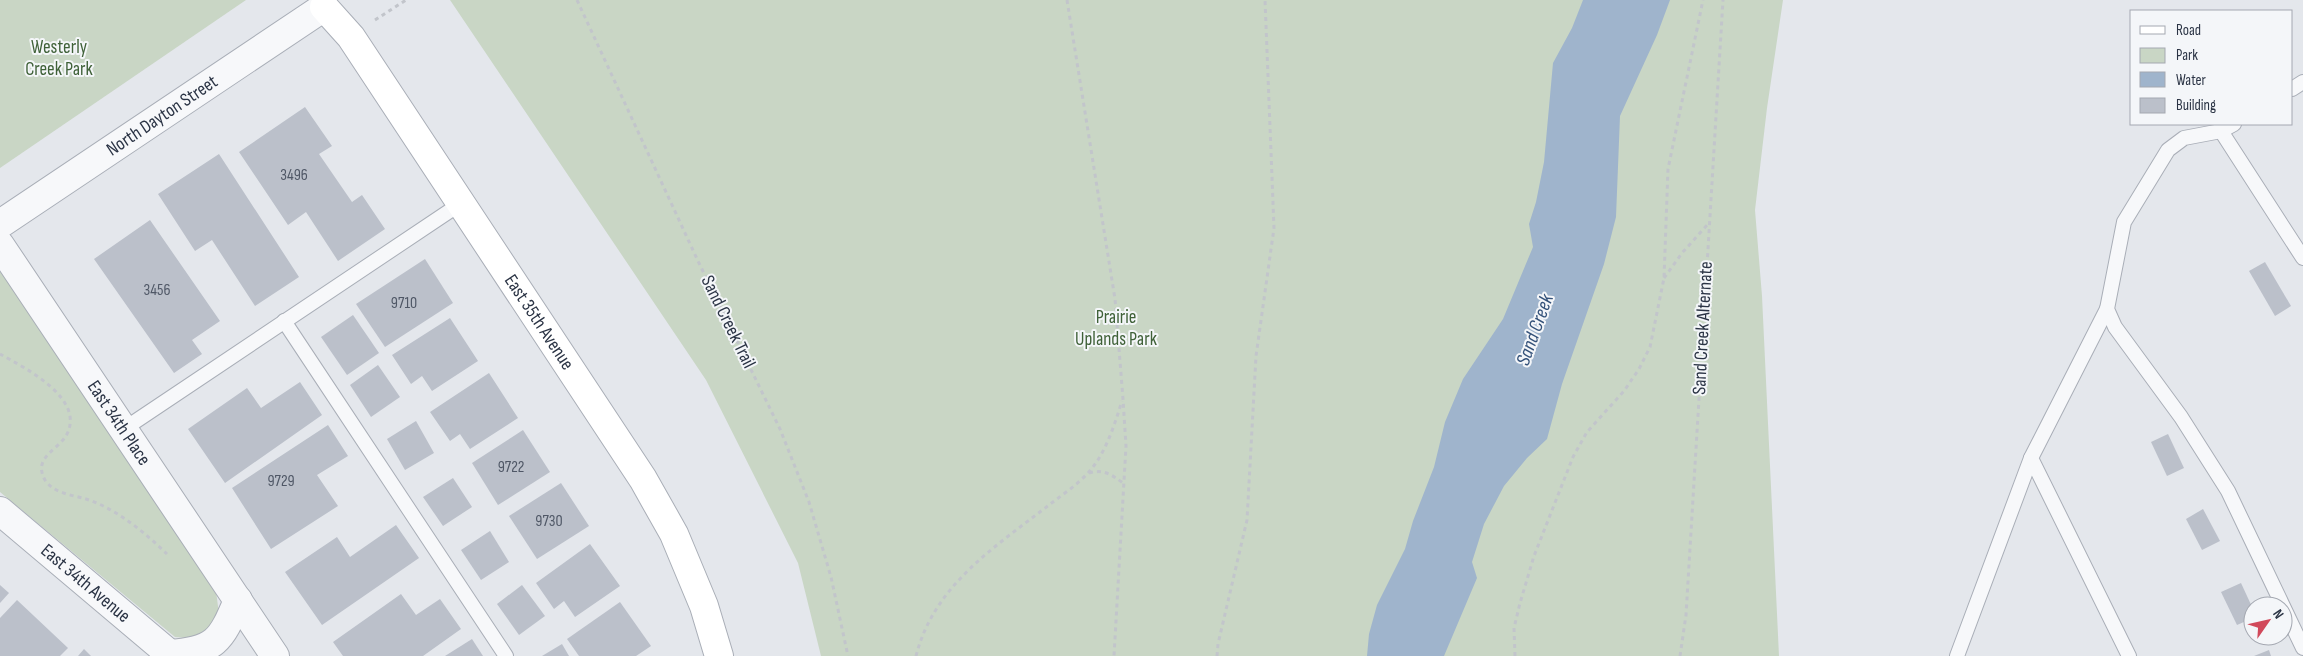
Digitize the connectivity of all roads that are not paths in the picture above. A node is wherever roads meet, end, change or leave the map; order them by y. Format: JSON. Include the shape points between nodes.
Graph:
{"nodes":[{"id":1,"x":324,"y":7,"type":"joint"},
{"id":2,"x":2232,"y":125,"type":"edge"},
{"id":3,"x":2221,"y":131,"type":"junction"},
{"id":4,"x":460,"y":204,"type":"junction"},
{"id":5,"x":0,"y":224,"type":"edge"},
{"id":6,"x":0,"y":245,"type":"edge"},
{"id":7,"x":2303,"y":258,"type":"edge"},
{"id":8,"x":2107,"y":309,"type":"junction"},
{"id":9,"x":284,"y":321,"type":"junction"},
{"id":10,"x":124,"y":429,"type":"junction"},
{"id":11,"x":2031,"y":458,"type":"junction"},
{"id":12,"x":0,"y":512,"type":"edge"},
{"id":13,"x":238,"y":600,"type":"junction"},
{"id":14,"x":2303,"y":648,"type":"edge"},
{"id":15,"x":170,"y":655,"type":"edge"},
{"id":16,"x":275,"y":656,"type":"edge"},
{"id":17,"x":506,"y":656,"type":"edge"},
{"id":18,"x":719,"y":656,"type":"edge"},
{"id":19,"x":1957,"y":656,"type":"edge"},
{"id":20,"x":2129,"y":656,"type":"edge"}],
"edges":[{"from":1,"to":4,"type":"street","name":"East 35th Avenue","via":[[351,37]]},
{"from":1,"to":5,"type":"street","name":"North Dayton Street"},
{"from":2,"to":3,"type":"lane"},
{"from":3,"to":7,"type":"lane"},
{"from":3,"to":8,"type":"lane","via":[[2184,138],[2168,150],[2124,222]]},
{"from":4,"to":9,"type":"lane"},
{"from":4,"to":18,"type":"street","name":"East 35th Avenue","via":[[643,479],[674,534],[704,606]]},
{"from":6,"to":10,"type":"street","name":"East 34th Place"},
{"from":8,"to":11,"type":"lane"},
{"from":8,"to":14,"type":"lane","via":[[2115,327],[2181,417],[2228,491]]},
{"from":9,"to":10,"type":"lane"},
{"from":9,"to":17,"type":"lane"},
{"from":10,"to":13,"type":"street","name":"East 34th Place"},
{"from":11,"to":19,"type":"lane"},
{"from":11,"to":20,"type":"lane"},
{"from":12,"to":15,"type":"street","name":"East 34th Avenue"},
{"from":13,"to":15,"type":"street","via":[[222,634],[210,645],[195,652]]},
{"from":13,"to":16,"type":"street","name":"East 34th Place"}]}
